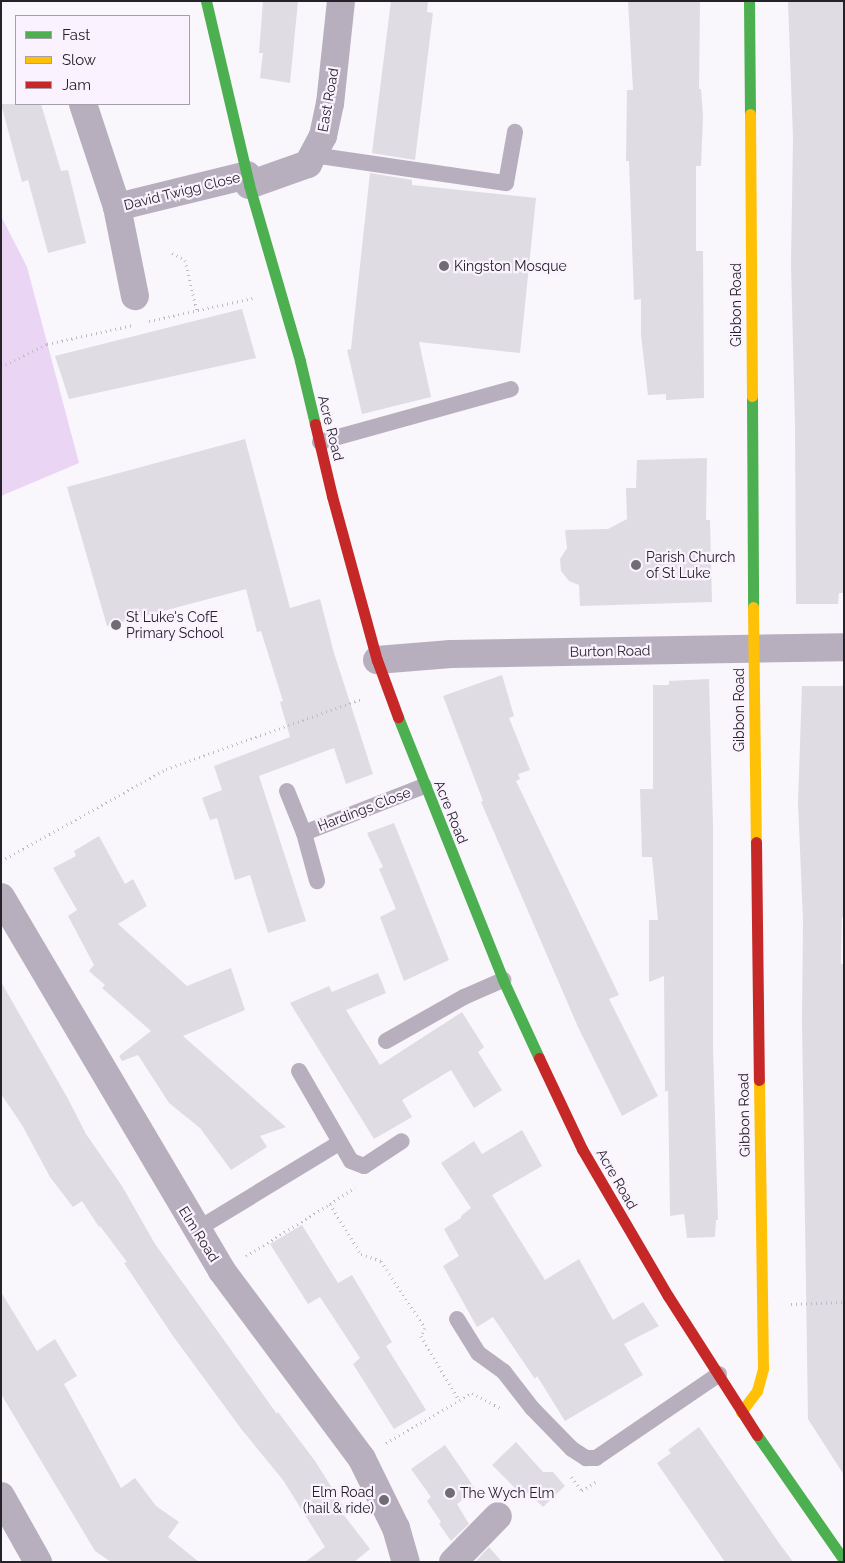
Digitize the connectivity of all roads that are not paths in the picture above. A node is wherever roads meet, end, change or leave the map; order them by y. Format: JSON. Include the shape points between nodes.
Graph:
{"nodes":[{"id":1,"x":206,"y":1,"type":"edge"},
{"id":2,"x":340,"y":1,"type":"edge"},
{"id":3,"x":749,"y":1,"type":"edge"},
{"id":4,"x":83,"y":105,"type":"edge"},
{"id":5,"x":515,"y":132,"type":"dead end"},
{"id":6,"x":313,"y":155,"type":"junction"},
{"id":7,"x":248,"y":180,"type":"junction"},
{"id":8,"x":117,"y":207,"type":"junction"},
{"id":9,"x":136,"y":296,"type":"dead end"},
{"id":10,"x":511,"y":389,"type":"dead end"},
{"id":11,"x":320,"y":442,"type":"junction"},
{"id":12,"x":844,"y":648,"type":"edge"},
{"id":13,"x":754,"y":649,"type":"junction"},
{"id":14,"x":377,"y":660,"type":"junction"},
{"id":15,"x":424,"y":786,"type":"junction"},
{"id":16,"x":287,"y":791,"type":"dead end"},
{"id":17,"x":304,"y":833,"type":"junction"},
{"id":18,"x":317,"y":881,"type":"dead end"},
{"id":19,"x":1,"y":898,"type":"edge"},
{"id":20,"x":504,"y":980,"type":"junction"},
{"id":21,"x":386,"y":1041,"type":"dead end"},
{"id":22,"x":299,"y":1071,"type":"dead end"},
{"id":23,"x":339,"y":1142,"type":"junction"},
{"id":24,"x":402,"y":1142,"type":"dead end"},
{"id":25,"x":196,"y":1230,"type":"junction"},
{"id":26,"x":457,"y":1319,"type":"dead end"},
{"id":27,"x":719,"y":1374,"type":"junction"},
{"id":28,"x":741,"y":1412,"type":"junction"},
{"id":29,"x":1,"y":1496,"type":"edge"},
{"id":30,"x":498,"y":1516,"type":"dead end"},
{"id":31,"x":844,"y":1560,"type":"edge"},
{"id":32,"x":38,"y":1562,"type":"edge"},
{"id":33,"x":406,"y":1562,"type":"edge"},
{"id":34,"x":453,"y":1562,"type":"edge"}],
"edges":[{"from":1,"to":7,"type":"street","name":"Acre Road"},
{"from":2,"to":6,"type":"street","name":"East Road","via":[[330,104],[323,136]]},
{"from":3,"to":13,"type":"street","name":"Gibbon Road"},
{"from":4,"to":8,"type":"street","name":"David Twigg Close"},
{"from":5,"to":6,"type":"lane","via":[[506,183]]},
{"from":6,"to":7,"type":"street","name":"East Road","via":[[308,164]]},
{"from":7,"to":8,"type":"street","name":"David Twigg Close"},
{"from":7,"to":11,"type":"street","name":"Acre Road"},
{"from":8,"to":9,"type":"street","name":"David Twigg Close"},
{"from":10,"to":11,"type":"lane"},
{"from":11,"to":14,"type":"street","name":"Acre Road"},
{"from":12,"to":13,"type":"street","name":"Burton Road"},
{"from":13,"to":14,"type":"street","name":"Burton Road","via":[[451,654]]},
{"from":13,"to":28,"type":"street","name":"Gibbon Road","via":[[763,1368],[757,1391]]},
{"from":14,"to":15,"type":"street","name":"Acre Road"},
{"from":15,"to":17,"type":"lane","name":"Hardings Close"},
{"from":15,"to":20,"type":"street","name":"Acre Road"},
{"from":16,"to":17,"type":"lane","name":"Hardings Close"},
{"from":17,"to":18,"type":"lane","name":"Hardings Close"},
{"from":19,"to":25,"type":"street","name":"Elm Road"},
{"from":20,"to":21,"type":"lane","via":[[464,997]]},
{"from":20,"to":27,"type":"street","name":"Acre Road","via":[[582,1149],[668,1296]]},
{"from":22,"to":23,"type":"lane"},
{"from":23,"to":24,"type":"lane","via":[[351,1161],[364,1166]]},
{"from":23,"to":25,"type":"lane"},
{"from":25,"to":33,"type":"street","name":"Elm Road","via":[[222,1271],[362,1459],[396,1528]]},
{"from":26,"to":27,"type":"lane","via":[[478,1353],[504,1372],[532,1408],[572,1449],[586,1458],[596,1458]]},
{"from":27,"to":28,"type":"street","name":"Acre Road"},
{"from":28,"to":31,"type":"street","name":"Acre Road"},
{"from":29,"to":32,"type":"street"},
{"from":30,"to":34,"type":"street"}]}
